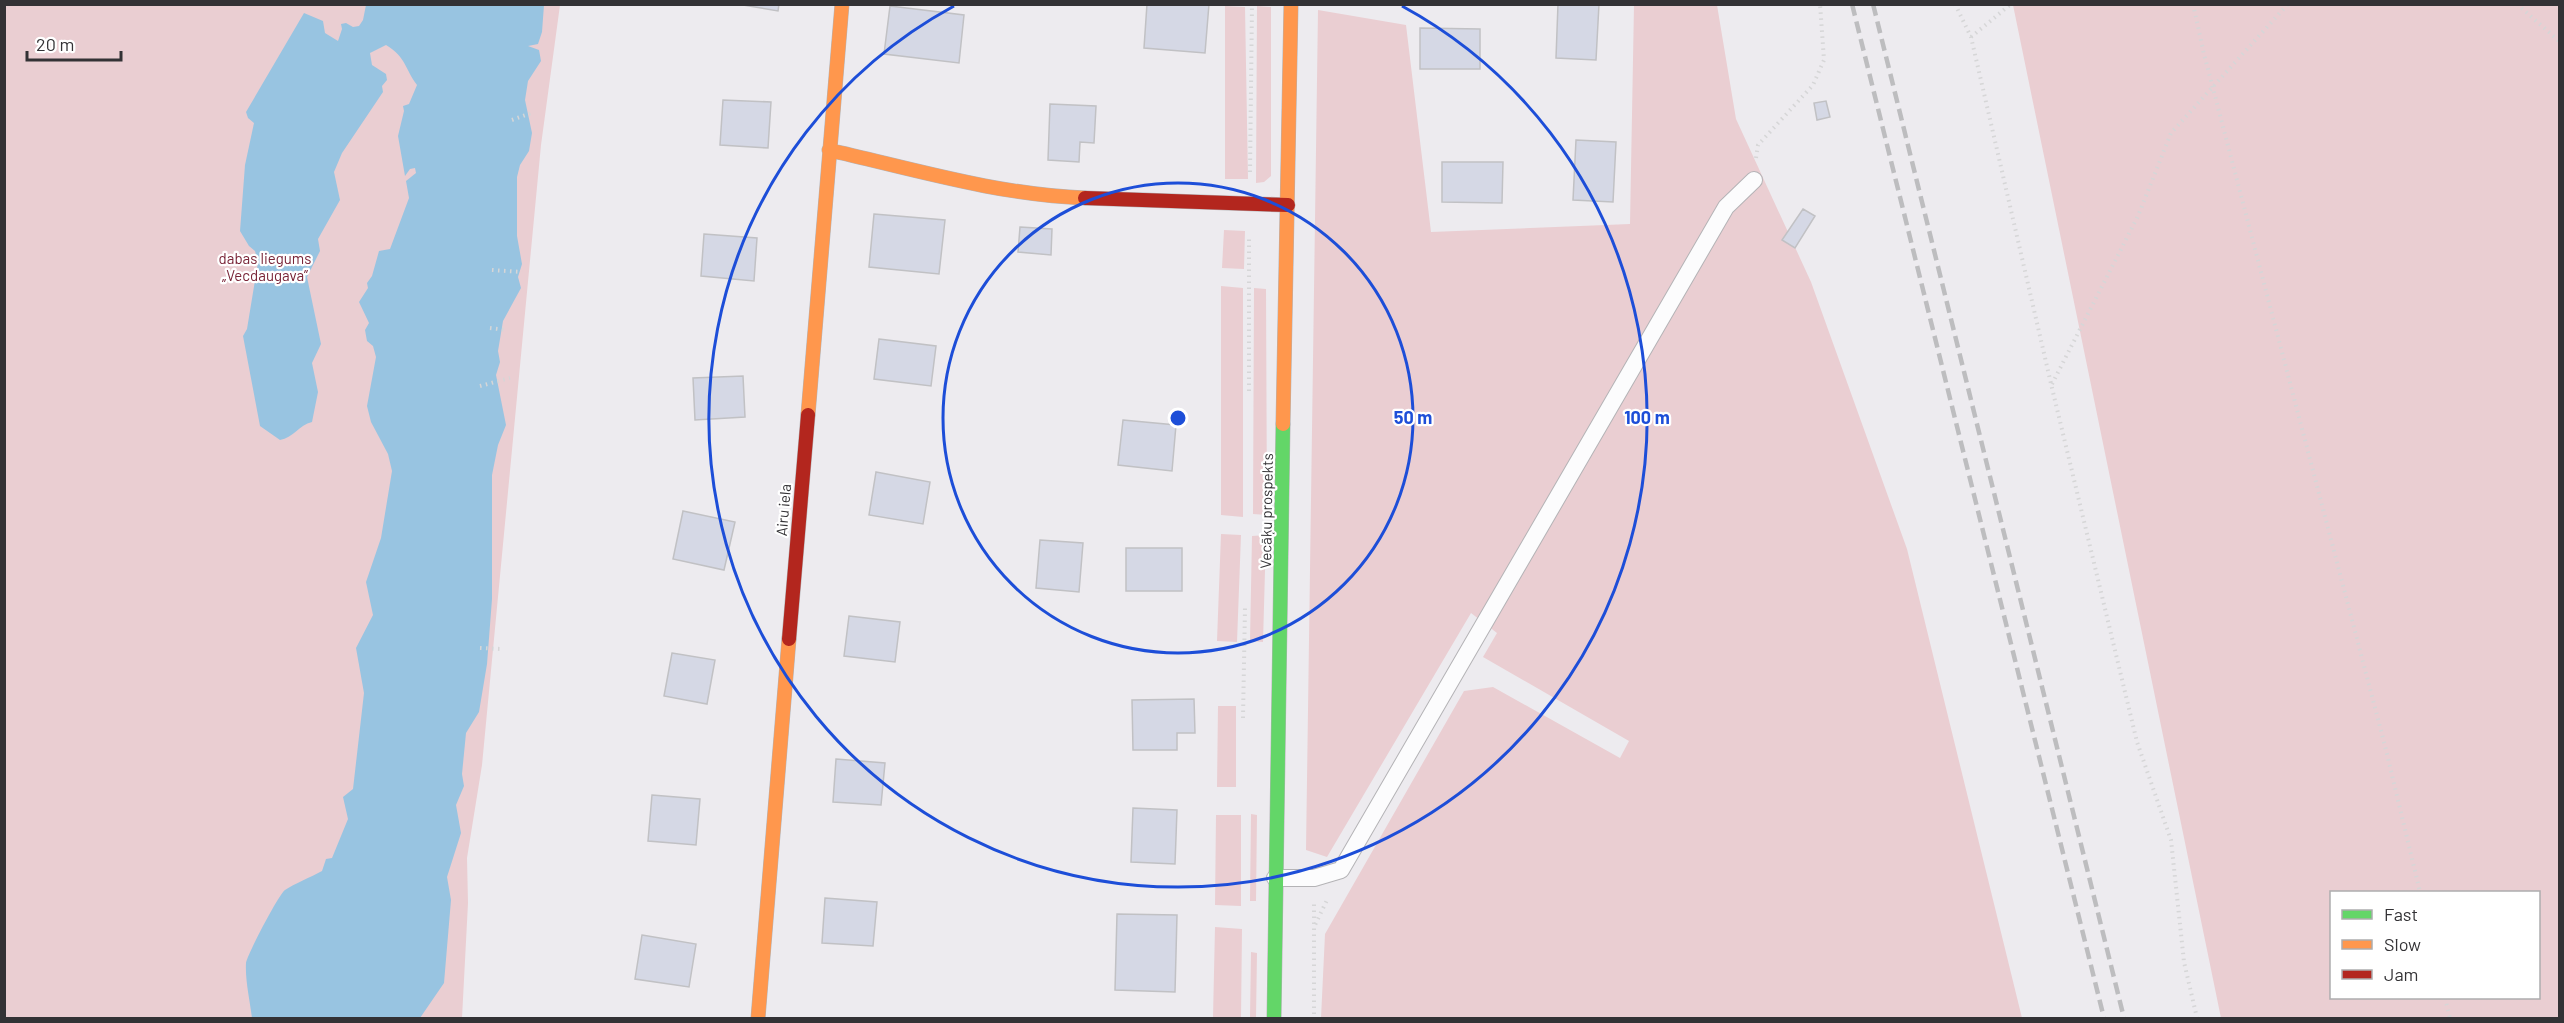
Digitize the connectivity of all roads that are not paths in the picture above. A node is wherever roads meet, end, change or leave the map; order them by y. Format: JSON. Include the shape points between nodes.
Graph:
{"nodes":[{"id":1,"x":842,"y":4,"type":"edge"},
{"id":2,"x":1291,"y":4,"type":"edge"},
{"id":3,"x":829,"y":150,"type":"junction"},
{"id":4,"x":1754,"y":180,"type":"road end"},
{"id":5,"x":1288,"y":205,"type":"junction"},
{"id":6,"x":1275,"y":878,"type":"junction"},
{"id":7,"x":758,"y":1018,"type":"edge"},
{"id":8,"x":1274,"y":1018,"type":"edge"}],
"edges":[{"from":1,"to":3,"type":"street","name":"Airu iela"},
{"from":2,"to":5,"type":"street","name":"Vecāķu prospekts"},
{"from":3,"to":5,"type":"street","via":[[1055,197]]},
{"from":3,"to":7,"type":"street","name":"Airu iela"},
{"from":4,"to":6,"type":"lane","via":[[1726,207],[1341,870],[1314,878]]},
{"from":5,"to":6,"type":"street","name":"Vecāķu prospekts"},
{"from":6,"to":8,"type":"street","name":"Vecāķu prospekts"}]}
